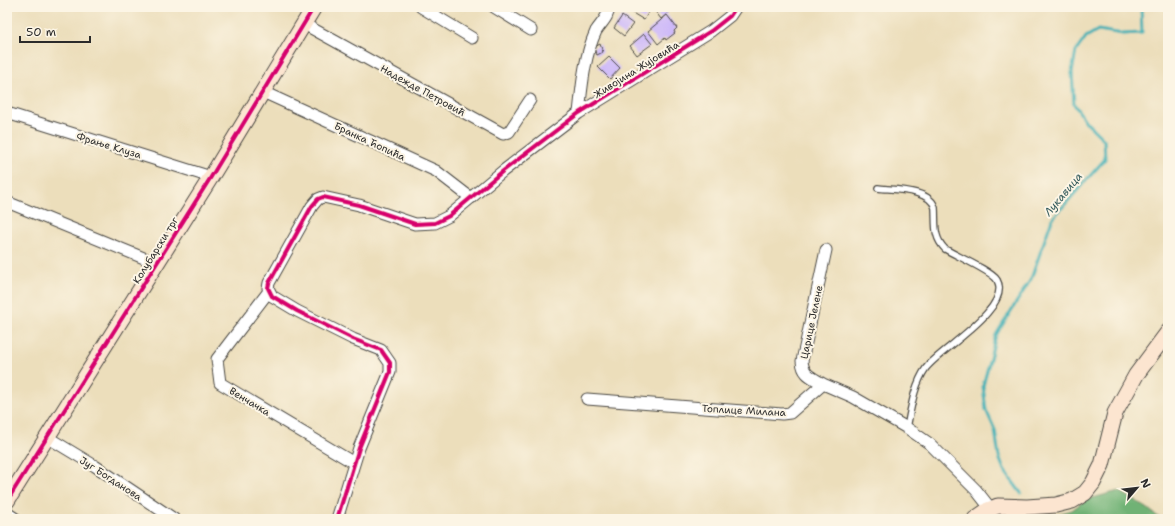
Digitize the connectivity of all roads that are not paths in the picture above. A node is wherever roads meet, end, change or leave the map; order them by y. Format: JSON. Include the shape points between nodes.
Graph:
{"nodes":[{"id":1,"x":314,"y":7,"type":"edge"},
{"id":2,"x":421,"y":7,"type":"edge"},
{"id":3,"x":494,"y":7,"type":"edge"},
{"id":4,"x":609,"y":7,"type":"edge"},
{"id":5,"x":736,"y":7,"type":"edge"},
{"id":6,"x":304,"y":24,"type":"junction"},
{"id":7,"x":531,"y":30,"type":"dead end"},
{"id":8,"x":472,"y":38,"type":"dead end"},
{"id":9,"x":263,"y":92,"type":"junction"},
{"id":10,"x":530,"y":100,"type":"dead end"},
{"id":11,"x":7,"y":113,"type":"edge"},
{"id":12,"x":580,"y":113,"type":"junction"},
{"id":13,"x":211,"y":177,"type":"junction"},
{"id":14,"x":878,"y":188,"type":"dead end"},
{"id":15,"x":471,"y":198,"type":"junction"},
{"id":16,"x":7,"y":202,"type":"edge"},
{"id":17,"x":826,"y":250,"type":"dead end"},
{"id":18,"x":156,"y":263,"type":"junction"},
{"id":19,"x":269,"y":291,"type":"junction"},
{"id":20,"x":1168,"y":332,"type":"edge"},
{"id":21,"x":823,"y":384,"type":"junction"},
{"id":22,"x":587,"y":399,"type":"dead end"},
{"id":23,"x":907,"y":428,"type":"junction"},
{"id":24,"x":47,"y":437,"type":"junction"},
{"id":25,"x":354,"y":463,"type":"junction"},
{"id":26,"x":9,"y":493,"type":"edge"},
{"id":27,"x":991,"y":509,"type":"junction"},
{"id":28,"x":7,"y":513,"type":"edge"},
{"id":29,"x":16,"y":519,"type":"edge"},
{"id":30,"x":174,"y":519,"type":"edge"},
{"id":31,"x":337,"y":519,"type":"edge"},
{"id":32,"x":975,"y":519,"type":"edge"}],
"edges":[{"from":1,"to":6,"type":"street","name":"Колубарски трг"},
{"from":2,"to":8,"type":"street"},
{"from":3,"to":7,"type":"street"},
{"from":4,"to":12,"type":"street","via":[[607,16],[596,31],[584,66]]},
{"from":5,"to":12,"type":"street","name":"Живојина Жујовића","via":[[730,16],[711,31]]},
{"from":6,"to":9,"type":"street","name":"Колубарски трг"},
{"from":6,"to":10,"type":"street","name":"Надежде Петровић","via":[[503,134],[509,132]]},
{"from":9,"to":13,"type":"street","name":"Колубарски трг"},
{"from":9,"to":15,"type":"street","name":"Бранка Ћопића","via":[[436,172]]},
{"from":11,"to":13,"type":"street","name":"Фрање Клуза"},
{"from":12,"to":15,"type":"street","name":"Живојина Жујовића"},
{"from":13,"to":18,"type":"street","name":"Колубарски трг"},
{"from":14,"to":23,"type":"lane","via":[[914,192],[930,199],[934,204],[936,233],[942,246],[995,278],[1000,288],[998,298],[972,329],[931,363],[923,373]]},
{"from":15,"to":19,"type":"street","name":"Живојина Жујовића","via":[[449,216],[435,223],[415,224],[359,205],[324,197],[318,199],[269,283]]},
{"from":16,"to":18,"type":"street"},
{"from":17,"to":21,"type":"street","name":"Царице Јелене","via":[[802,361],[805,373]]},
{"from":18,"to":24,"type":"street","name":"Колубарски трг"},
{"from":19,"to":25,"type":"street","via":[[272,296],[297,311],[381,350],[390,363],[390,372]]},
{"from":19,"to":25,"type":"street","name":"Венчачка","via":[[217,360],[220,383]]},
{"from":20,"to":27,"type":"street","via":[[1136,375],[1115,413],[1102,465],[1085,493],[1072,501],[1056,505],[1027,508],[998,506]]},
{"from":21,"to":22,"type":"street","name":"Топлице Милана","via":[[790,413],[782,414]]},
{"from":21,"to":23,"type":"street","via":[[853,397]]},
{"from":23,"to":27,"type":"street","via":[[930,444],[976,490]]},
{"from":24,"to":26,"type":"street","name":"Колубарски трг"},
{"from":24,"to":30,"type":"street","name":"Југ Богданова"},
{"from":25,"to":31,"type":"street"},
{"from":27,"to":32,"type":"street"},
{"from":28,"to":29,"type":"street"}]}
